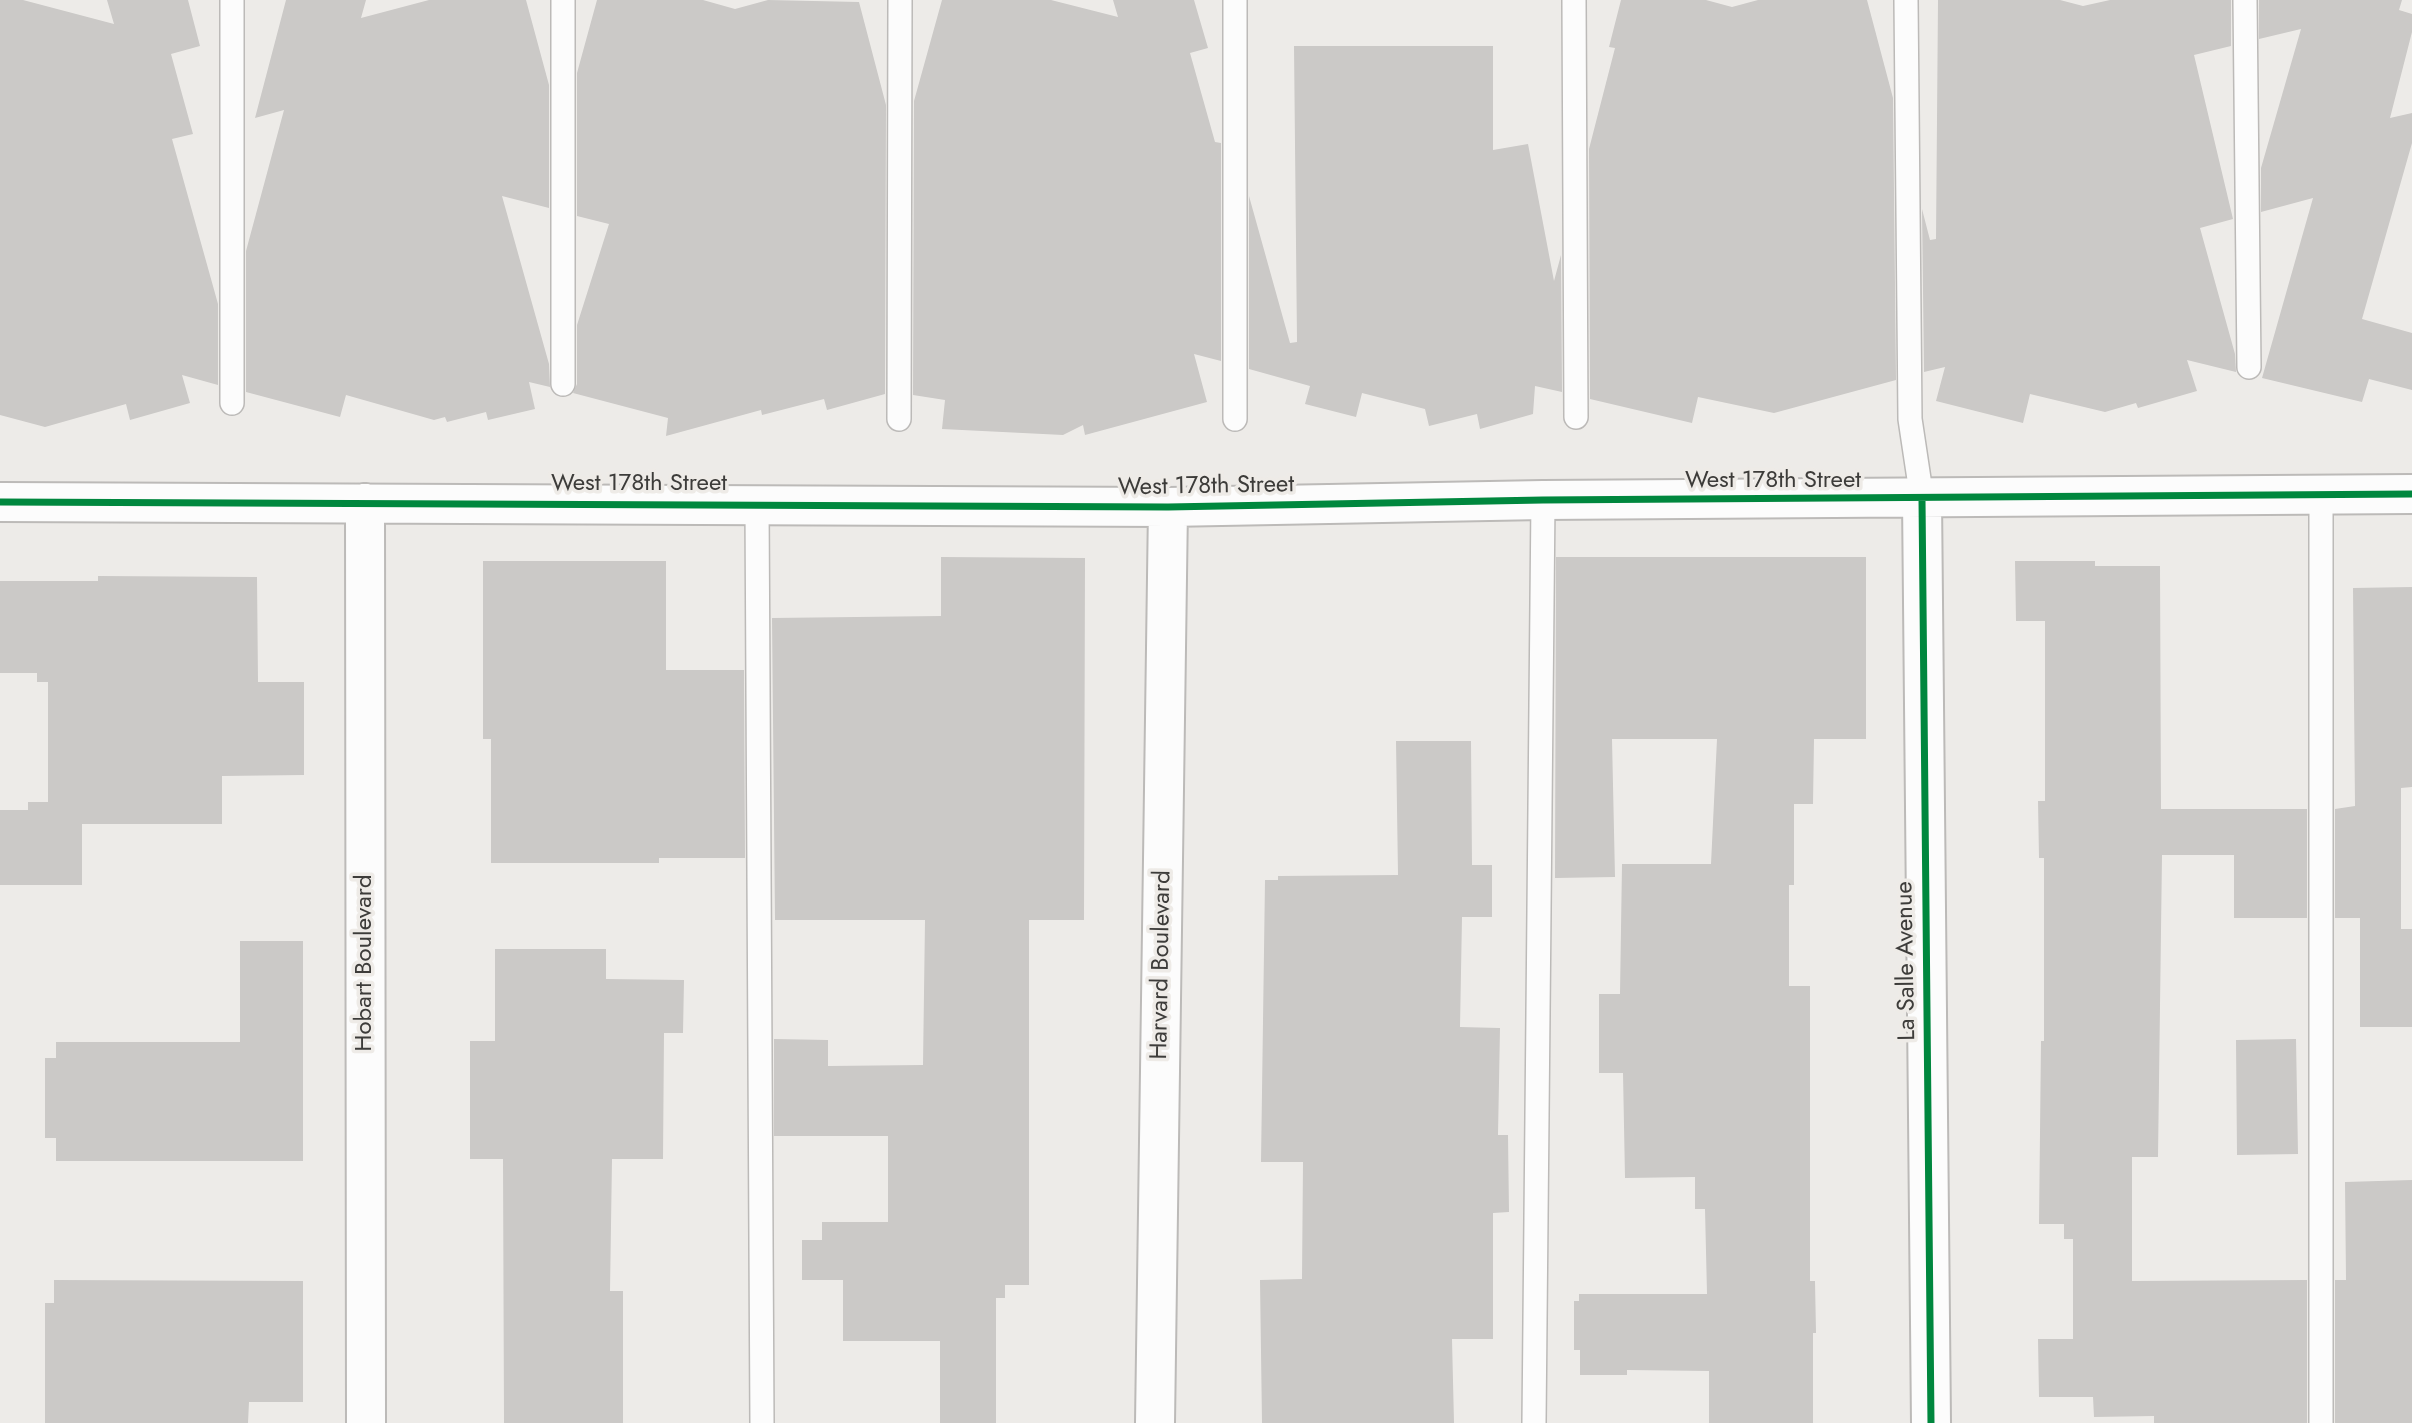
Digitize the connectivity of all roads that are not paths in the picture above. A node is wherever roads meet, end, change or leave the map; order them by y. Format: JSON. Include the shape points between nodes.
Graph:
{"nodes":[{"id":1,"x":232,"y":0,"type":"edge"},
{"id":2,"x":563,"y":0,"type":"edge"},
{"id":3,"x":900,"y":0,"type":"edge"},
{"id":4,"x":1235,"y":0,"type":"edge"},
{"id":5,"x":1574,"y":0,"type":"edge"},
{"id":6,"x":1906,"y":0,"type":"edge"},
{"id":7,"x":2245,"y":0,"type":"edge"},
{"id":8,"x":2249,"y":367,"type":"dead end"},
{"id":9,"x":563,"y":384,"type":"dead end"},
{"id":10,"x":232,"y":403,"type":"dead end"},
{"id":11,"x":1576,"y":417,"type":"dead end"},
{"id":12,"x":900,"y":419,"type":"dead end"},
{"id":13,"x":1235,"y":419,"type":"dead end"},
{"id":14,"x":2412,"y":494,"type":"edge"},
{"id":15,"x":2321,"y":496,"type":"junction"},
{"id":16,"x":1922,"y":499,"type":"junction"},
{"id":17,"x":1543,"y":500,"type":"junction"},
{"id":18,"x":0,"y":502,"type":"edge"},
{"id":19,"x":365,"y":503,"type":"junction"},
{"id":20,"x":757,"y":504,"type":"junction"},
{"id":21,"x":1168,"y":507,"type":"junction"},
{"id":22,"x":366,"y":1423,"type":"edge"},
{"id":23,"x":762,"y":1423,"type":"edge"},
{"id":24,"x":1155,"y":1423,"type":"edge"},
{"id":25,"x":1534,"y":1423,"type":"edge"},
{"id":26,"x":1931,"y":1423,"type":"edge"},
{"id":27,"x":2321,"y":1423,"type":"edge"}],
"edges":[{"from":1,"to":10,"type":"lane"},
{"from":2,"to":9,"type":"lane"},
{"from":3,"to":12,"type":"lane"},
{"from":4,"to":13,"type":"lane"},
{"from":5,"to":11,"type":"lane"},
{"from":6,"to":16,"type":"lane","via":[[1910,419]]},
{"from":7,"to":8,"type":"lane"},
{"from":14,"to":15,"type":"street","name":"West 178th Street"},
{"from":15,"to":16,"type":"street","name":"West 178th Street"},
{"from":15,"to":27,"type":"lane"},
{"from":16,"to":17,"type":"street","name":"West 178th Street"},
{"from":16,"to":26,"type":"street","name":"La Salle Avenue"},
{"from":17,"to":21,"type":"street","name":"West 178th Street"},
{"from":17,"to":25,"type":"lane"},
{"from":18,"to":19,"type":"street","name":"West 178th Street"},
{"from":19,"to":20,"type":"street","name":"West 178th Street"},
{"from":19,"to":22,"type":"street","name":"Hobart Boulevard"},
{"from":20,"to":21,"type":"street","name":"West 178th Street"},
{"from":20,"to":23,"type":"lane"},
{"from":21,"to":24,"type":"street","name":"Harvard Boulevard"}]}
